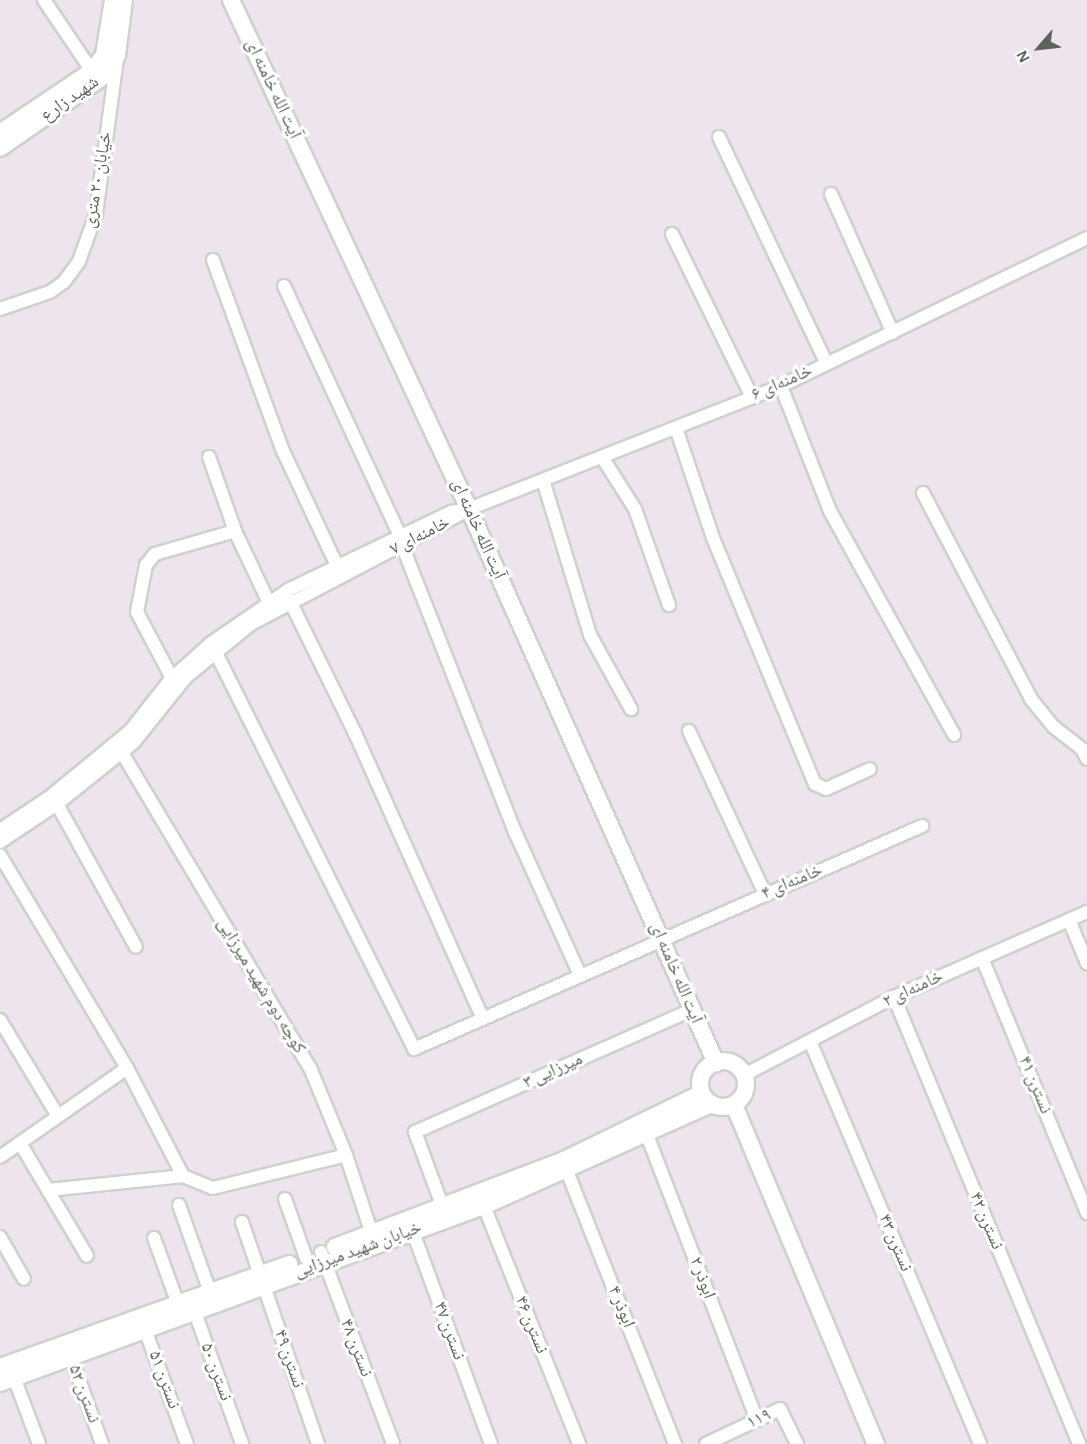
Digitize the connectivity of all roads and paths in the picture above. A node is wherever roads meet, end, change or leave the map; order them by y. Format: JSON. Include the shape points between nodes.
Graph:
{"nodes":[{"id":1,"x":45,"y":0,"type":"edge"},
{"id":2,"x":114,"y":0,"type":"edge"},
{"id":3,"x":124,"y":0,"type":"edge"},
{"id":4,"x":231,"y":0,"type":"edge"},
{"id":5,"x":112,"y":49,"type":"junction"},
{"id":6,"x":95,"y":75,"type":"junction"},
{"id":7,"x":0,"y":133,"type":"edge"},
{"id":8,"x":719,"y":137,"type":"dead end"},
{"id":9,"x":0,"y":148,"type":"edge"},
{"id":10,"x":831,"y":194,"type":"dead end"},
{"id":11,"x":672,"y":234,"type":"dead end"},
{"id":12,"x":1087,"y":238,"type":"edge"},
{"id":13,"x":213,"y":260,"type":"dead end"},
{"id":14,"x":284,"y":286,"type":"dead end"},
{"id":15,"x":0,"y":309,"type":"edge"},
{"id":16,"x":893,"y":333,"type":"junction"},
{"id":17,"x":827,"y":364,"type":"junction"},
{"id":18,"x":780,"y":386,"type":"junction"},
{"id":19,"x":752,"y":397,"type":"junction"},
{"id":20,"x":676,"y":428,"type":"junction"},
{"id":21,"x":602,"y":457,"type":"junction"},
{"id":22,"x":209,"y":458,"type":"dead end"},
{"id":23,"x":543,"y":480,"type":"junction"},
{"id":24,"x":923,"y":493,"type":"dead end"},
{"id":25,"x":469,"y":509,"type":"junction"},
{"id":26,"x":235,"y":531,"type":"junction"},
{"id":27,"x":400,"y":540,"type":"junction"},
{"id":28,"x":337,"y":566,"type":"junction"},
{"id":29,"x":290,"y":601,"type":"junction"},
{"id":30,"x":269,"y":603,"type":"junction"},
{"id":31,"x":669,"y":605,"type":"dead end"},
{"id":32,"x":214,"y":647,"type":"junction"},
{"id":33,"x":174,"y":684,"type":"junction"},
{"id":34,"x":631,"y":709,"type":"dead end"},
{"id":35,"x":689,"y":731,"type":"dead end"},
{"id":36,"x":954,"y":735,"type":"dead end"},
{"id":37,"x":119,"y":747,"type":"junction"},
{"id":38,"x":1087,"y":759,"type":"edge"},
{"id":39,"x":870,"y":770,"type":"dead end"},
{"id":40,"x":57,"y":804,"type":"junction"},
{"id":41,"x":922,"y":826,"type":"dead end"},
{"id":42,"x":0,"y":830,"type":"edge"},
{"id":43,"x":0,"y":842,"type":"edge"},
{"id":44,"x":0,"y":855,"type":"edge"},
{"id":45,"x":765,"y":894,"type":"junction"},
{"id":46,"x":1087,"y":912,"type":"edge"},
{"id":47,"x":1069,"y":920,"type":"junction"},
{"id":48,"x":662,"y":939,"type":"junction"},
{"id":49,"x":136,"y":947,"type":"dead end"},
{"id":50,"x":982,"y":958,"type":"junction"},
{"id":51,"x":1087,"y":963,"type":"edge"},
{"id":52,"x":580,"y":975,"type":"junction"},
{"id":53,"x":894,"y":997,"type":"junction"},
{"id":54,"x":692,"y":1010,"type":"junction"},
{"id":55,"x":482,"y":1017,"type":"junction"},
{"id":56,"x":0,"y":1020,"type":"edge"},
{"id":57,"x":810,"y":1041,"type":"junction"},
{"id":58,"x":716,"y":1063,"type":"junction"},
{"id":59,"x":127,"y":1068,"type":"junction"},
{"id":60,"x":744,"y":1075,"type":"junction"},
{"id":61,"x":706,"y":1098,"type":"junction"},
{"id":62,"x":734,"y":1105,"type":"junction"},
{"id":63,"x":58,"y":1116,"type":"junction"},
{"id":64,"x":647,"y":1135,"type":"junction"},
{"id":65,"x":20,"y":1143,"type":"junction"},
{"id":66,"x":346,"y":1155,"type":"junction"},
{"id":67,"x":0,"y":1157,"type":"edge"},
{"id":68,"x":567,"y":1171,"type":"junction"},
{"id":69,"x":183,"y":1176,"type":"junction"},
{"id":70,"x":48,"y":1190,"type":"junction"},
{"id":71,"x":285,"y":1199,"type":"dead end"},
{"id":72,"x":179,"y":1205,"type":"dead end"},
{"id":73,"x":442,"y":1205,"type":"junction"},
{"id":74,"x":484,"y":1206,"type":"junction"},
{"id":75,"x":1087,"y":1213,"type":"edge"},
{"id":76,"x":242,"y":1222,"type":"dead end"},
{"id":77,"x":409,"y":1224,"type":"junction"},
{"id":78,"x":0,"y":1237,"type":"edge"},
{"id":79,"x":154,"y":1238,"type":"dead end"},
{"id":80,"x":373,"y":1238,"type":"junction"},
{"id":81,"x":87,"y":1256,"type":"dead end"},
{"id":82,"x":317,"y":1258,"type":"junction"},
{"id":83,"x":24,"y":1278,"type":"dead end"},
{"id":84,"x":262,"y":1280,"type":"junction"},
{"id":85,"x":210,"y":1292,"type":"junction"},
{"id":86,"x":188,"y":1305,"type":"junction"},
{"id":87,"x":143,"y":1323,"type":"junction"},
{"id":88,"x":68,"y":1350,"type":"junction"},
{"id":89,"x":6,"y":1373,"type":"edge"},
{"id":90,"x":757,"y":1420,"type":"junction"},
{"id":91,"x":39,"y":1444,"type":"edge"},
{"id":92,"x":102,"y":1444,"type":"edge"},
{"id":93,"x":187,"y":1444,"type":"edge"},
{"id":94,"x":242,"y":1444,"type":"edge"},
{"id":95,"x":318,"y":1444,"type":"edge"},
{"id":96,"x":393,"y":1444,"type":"edge"},
{"id":97,"x":491,"y":1444,"type":"edge"},
{"id":98,"x":579,"y":1444,"type":"edge"},
{"id":99,"x":675,"y":1444,"type":"edge"},
{"id":100,"x":706,"y":1444,"type":"edge"},
{"id":101,"x":797,"y":1444,"type":"edge"},
{"id":102,"x":876,"y":1444,"type":"edge"},
{"id":103,"x":980,"y":1444,"type":"edge"},
{"id":104,"x":1079,"y":1444,"type":"edge"}],
"edges":[{"from":1,"to":6,"type":"street"},
{"from":2,"to":5,"type":"street","name":"شهید زارع"},
{"from":3,"to":5,"type":"street","name":"شهید زارع"},
{"from":4,"to":25,"type":"street","name":"آیت الله خامنه ای"},
{"from":5,"to":6,"type":"street","name":"شهید زارع"},
{"from":5,"to":15,"type":"street","name":"خیابان ۲۰ متری","via":[[96,213],[79,261],[64,282],[50,292]]},
{"from":6,"to":7,"type":"street","name":"شهید زارع"},
{"from":6,"to":9,"type":"street","name":"شهید زارع"},
{"from":8,"to":17,"type":"street"},
{"from":10,"to":16,"type":"street"},
{"from":11,"to":19,"type":"street"},
{"from":12,"to":16,"type":"street","name":"خامنه‌ای ۶"},
{"from":13,"to":28,"type":"street","via":[[283,451]]},
{"from":14,"to":27,"type":"street"},
{"from":16,"to":17,"type":"street","name":"خامنه‌ای ۶"},
{"from":17,"to":18,"type":"street","name":"خامنه‌ای ۶"},
{"from":18,"to":19,"type":"street","name":"خامنه‌ای ۶"},
{"from":18,"to":36,"type":"street","via":[[830,511]]},
{"from":19,"to":20,"type":"street","name":"خامنه‌ای ۶"},
{"from":20,"to":21,"type":"street","name":"خامنه‌ای ۶"},
{"from":20,"to":39,"type":"street","via":[[713,538],[815,784],[826,789]]},
{"from":21,"to":23,"type":"street","name":"خامنه‌ای ۶"},
{"from":21,"to":31,"type":"street","via":[[635,509]]},
{"from":22,"to":26,"type":"street"},
{"from":23,"to":25,"type":"street","name":"خامنه‌ای ۶"},
{"from":23,"to":34,"type":"street","via":[[590,634]]},
{"from":24,"to":38,"type":"street","via":[[1030,699],[1054,727],[1082,749]]},
{"from":25,"to":27,"type":"street","name":"خامنه‌ای ۷"},
{"from":25,"to":48,"type":"street","name":"آیت الله خامنه ای"},
{"from":26,"to":30,"type":"street"},
{"from":26,"to":33,"type":"street","via":[[155,554],[146,565],[137,612]]},
{"from":27,"to":28,"type":"street","name":"خامنه‌ای ۷"},
{"from":27,"to":29,"type":"street","name":"خامنه‌ای ۷"},
{"from":27,"to":52,"type":"street","via":[[516,834]]},
{"from":28,"to":30,"type":"street","name":"خامنه‌ای ۷"},
{"from":29,"to":32,"type":"street","name":"خامنه‌ای ۷"},
{"from":29,"to":55,"type":"street","via":[[355,733]]},
{"from":30,"to":32,"type":"street","name":"خامنه‌ای ۷"},
{"from":32,"to":33,"type":"street","name":"خامنه‌ای ۷"},
{"from":32,"to":55,"type":"street","name":"خامنه‌ای ۴","via":[[414,1049]]},
{"from":33,"to":37,"type":"street","name":"خامنه‌ای ۷"},
{"from":35,"to":45,"type":"street"},
{"from":37,"to":40,"type":"street","name":"خامنه‌ای ۷"},
{"from":37,"to":42,"type":"street","name":"خامنه‌ای ۷"},
{"from":37,"to":66,"type":"street","name":"کوچه دوم شهید میرزایی","via":[[310,1070]]},
{"from":40,"to":43,"type":"street","name":"خامنه‌ای ۷"},
{"from":40,"to":49,"type":"street"},
{"from":41,"to":45,"type":"street","name":"خامنه‌ای ۴"},
{"from":44,"to":59,"type":"street"},
{"from":45,"to":48,"type":"street","name":"خامنه‌ای ۴"},
{"from":46,"to":47,"type":"street","name":"خامنه‌ای ۲"},
{"from":47,"to":50,"type":"street","name":"خامنه‌ای ۲"},
{"from":47,"to":51,"type":"street"},
{"from":48,"to":52,"type":"street","name":"خامنه‌ای ۴"},
{"from":48,"to":54,"type":"street","name":"آیت الله خامنه ای"},
{"from":50,"to":53,"type":"street","name":"خامنه‌ای ۲"},
{"from":50,"to":75,"type":"street","name":"نسترن ۴۱"},
{"from":52,"to":55,"type":"street","name":"خامنه‌ای ۴"},
{"from":53,"to":57,"type":"street","name":"خامنه‌ای ۲"},
{"from":53,"to":104,"type":"street","name":"نسترن ۴۲"},
{"from":54,"to":58,"type":"street","name":"آیت الله خامنه ای"},
{"from":54,"to":73,"type":"street","name":"میرزایی ۳","via":[[415,1132]]},
{"from":56,"to":63,"type":"street"},
{"from":57,"to":60,"type":"street","name":"خامنه‌ای ۲"},
{"from":57,"to":103,"type":"street","name":"نسترن ۴۳"},
{"from":58,"to":60,"type":"street","via":[[729,1062]]},
{"from":58,"to":61,"type":"street","via":[[702,1075]]},
{"from":59,"to":63,"type":"street"},
{"from":59,"to":69,"type":"street"},
{"from":60,"to":62,"type":"street","via":[[746,1089]]},
{"from":61,"to":62,"type":"street"},
{"from":61,"to":64,"type":"street","name":"خیابان شهید میرزایی"},
{"from":61,"to":73,"type":"street","name":"خیابان شهید میرزایی","via":[[564,1160]]},
{"from":62,"to":102,"type":"street"},
{"from":63,"to":65,"type":"street"},
{"from":64,"to":68,"type":"street","name":"خیابان شهید میرزایی"},
{"from":64,"to":90,"type":"street","name":"ابوذر ۲"},
{"from":65,"to":67,"type":"street"},
{"from":65,"to":70,"type":"street"},
{"from":66,"to":69,"type":"street","via":[[230,1186],[213,1188]]},
{"from":66,"to":80,"type":"street","name":"کوچه دوم شهید میرزایی"},
{"from":68,"to":74,"type":"street","name":"خیابان شهید میرزایی"},
{"from":68,"to":99,"type":"street","name":"ابوذر ۴"},
{"from":69,"to":70,"type":"street"},
{"from":70,"to":81,"type":"street"},
{"from":71,"to":82,"type":"street","name":"نسترن ۴۸"},
{"from":72,"to":85,"type":"street"},
{"from":73,"to":77,"type":"street","name":"خیابان شهید میرزایی"},
{"from":74,"to":77,"type":"street","name":"خیابان شهید میرزایی"},
{"from":74,"to":98,"type":"street","name":"نسترن ۴۶"},
{"from":76,"to":84,"type":"street","name":"نسترن ۴۹"},
{"from":77,"to":80,"type":"street","name":"خیابان شهید میرزایی"},
{"from":77,"to":97,"type":"street","name":"نسترن ۴۷"},
{"from":78,"to":83,"type":"street"},
{"from":79,"to":86,"type":"street","name":"نسترن ۵۰"},
{"from":80,"to":82,"type":"street","name":"خیابان شهید میرزایی"},
{"from":82,"to":84,"type":"street","name":"خیابان شهید میرزایی"},
{"from":82,"to":96,"type":"street","name":"نسترن ۴۸"},
{"from":84,"to":85,"type":"street","name":"خیابان شهید میرزایی"},
{"from":84,"to":86,"type":"street","name":"خیابان شهید میرزایی"},
{"from":84,"to":95,"type":"street","name":"نسترن ۴۹"},
{"from":85,"to":86,"type":"street","name":"خیابان شهید میرزایی"},
{"from":86,"to":87,"type":"street","name":"خیابان شهید میرزایی"},
{"from":86,"to":94,"type":"street","name":"نسترن ۵۰"},
{"from":87,"to":88,"type":"street","name":"خیابان شهید میرزایی"},
{"from":87,"to":93,"type":"street","name":"نسترن ۵۱"},
{"from":88,"to":89,"type":"street","name":"خیابان شهید میرزایی"},
{"from":88,"to":92,"type":"street","name":"نسترن ۵۲"},
{"from":89,"to":91,"type":"street"},
{"from":90,"to":100,"type":"street","name":"۱۱۹"},
{"from":90,"to":101,"type":"street","name":"۱۱۹","via":[[780,1409]]}]}
